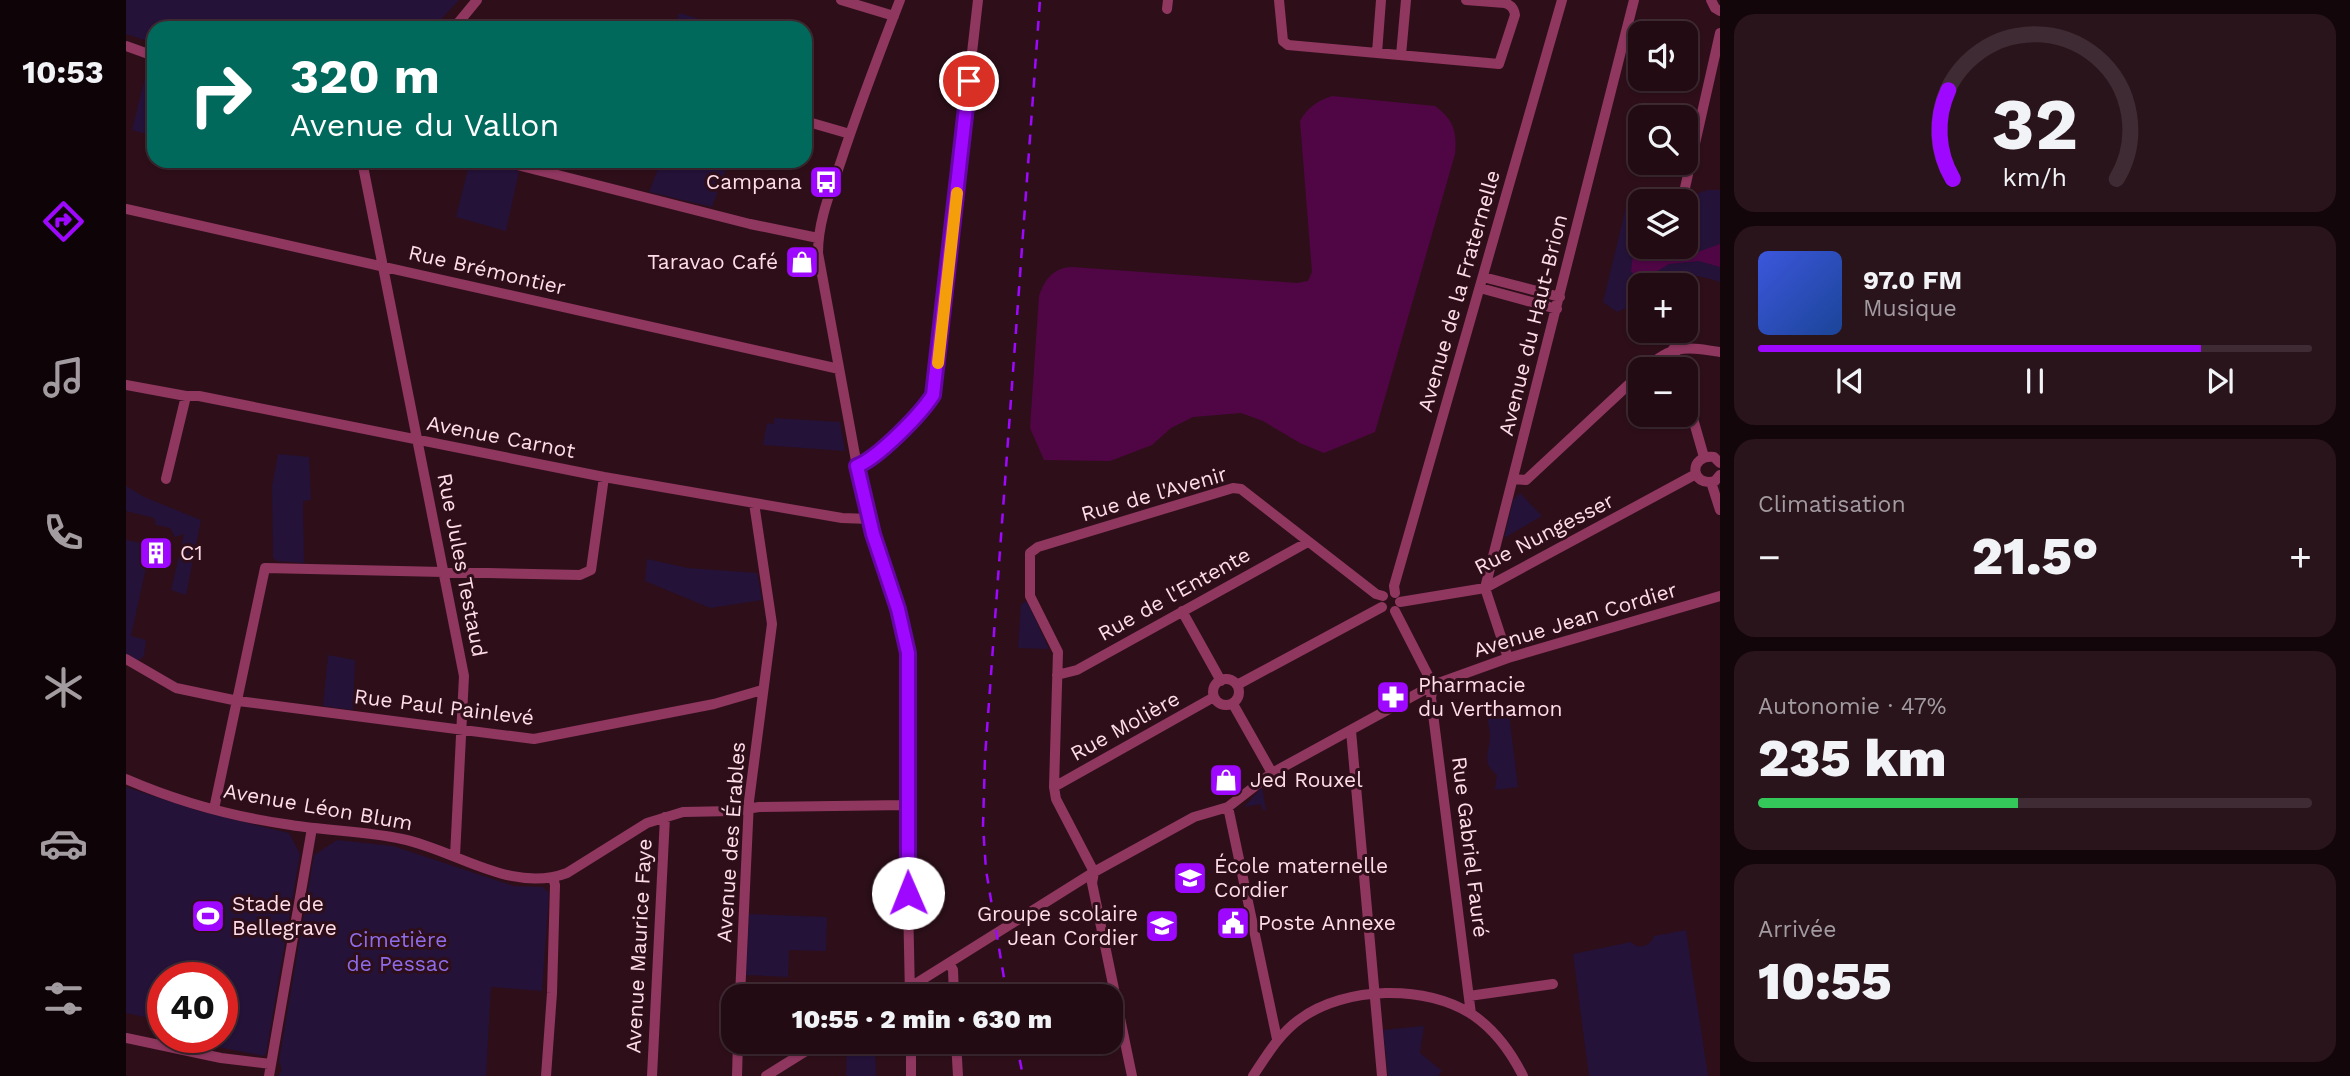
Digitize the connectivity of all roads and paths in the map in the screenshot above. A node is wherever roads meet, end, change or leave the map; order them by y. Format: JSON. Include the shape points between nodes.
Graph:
{"nodes":[{"id":1,"x":477,"y":0,"type":"edge"},
{"id":2,"x":841,"y":0,"type":"edge"},
{"id":3,"x":900,"y":0,"type":"edge"},
{"id":4,"x":978,"y":0,"type":"edge"},
{"id":5,"x":1279,"y":0,"type":"edge"},
{"id":6,"x":1381,"y":0,"type":"edge"},
{"id":7,"x":1406,"y":0,"type":"edge"},
{"id":8,"x":1466,"y":0,"type":"edge"},
{"id":9,"x":1562,"y":0,"type":"edge"},
{"id":10,"x":1634,"y":0,"type":"edge"},
{"id":11,"x":1711,"y":0,"type":"edge"},
{"id":12,"x":1720,"y":11,"type":"edge"},
{"id":13,"x":894,"y":16,"type":"junction"},
{"id":14,"x":462,"y":19,"type":"joint"},
{"id":15,"x":464,"y":21,"type":"edge"},
{"id":16,"x":1720,"y":33,"type":"edge"},
{"id":17,"x":126,"y":46,"type":"edge"},
{"id":18,"x":1377,"y":53,"type":"junction"},
{"id":19,"x":147,"y":54,"type":"edge"},
{"id":20,"x":1401,"y":55,"type":"junction"},
{"id":21,"x":812,"y":123,"type":"edge"},
{"id":22,"x":850,"y":134,"type":"junction"},
{"id":23,"x":363,"y":168,"type":"edge"},
{"id":24,"x":530,"y":168,"type":"edge"},
{"id":25,"x":1685,"y":189,"type":"edge"},
{"id":26,"x":126,"y":209,"type":"edge"},
{"id":27,"x":818,"y":238,"type":"junction"},
{"id":28,"x":383,"y":266,"type":"junction"},
{"id":29,"x":1483,"y":277,"type":"junction"},
{"id":30,"x":1480,"y":288,"type":"junction"},
{"id":31,"x":1560,"y":297,"type":"junction"},
{"id":32,"x":1557,"y":309,"type":"junction"},
{"id":33,"x":1673,"y":349,"type":"junction"},
{"id":34,"x":1720,"y":352,"type":"edge"},
{"id":35,"x":1659,"y":357,"type":"edge"},
{"id":36,"x":1675,"y":357,"type":"edge"},
{"id":37,"x":839,"y":369,"type":"junction"},
{"id":38,"x":126,"y":385,"type":"edge"},
{"id":39,"x":1628,"y":385,"type":"edge"},
{"id":40,"x":186,"y":396,"type":"junction"},
{"id":41,"x":1695,"y":427,"type":"edge"},
{"id":42,"x":417,"y":441,"type":"junction"},
{"id":43,"x":1704,"y":457,"type":"junction"},
{"id":44,"x":1720,"y":463,"type":"edge"},
{"id":45,"x":857,"y":466,"type":"junction"},
{"id":46,"x":1696,"y":474,"type":"junction"},
{"id":47,"x":604,"y":477,"type":"junction"},
{"id":48,"x":166,"y":479,"type":"dead end"},
{"id":49,"x":1513,"y":479,"type":"junction"},
{"id":50,"x":1716,"y":479,"type":"edge"},
{"id":51,"x":754,"y":503,"type":"junction"},
{"id":52,"x":1720,"y":510,"type":"edge"},
{"id":53,"x":870,"y":519,"type":"junction"},
{"id":54,"x":1308,"y":542,"type":"junction"},
{"id":55,"x":443,"y":572,"type":"junction"},
{"id":56,"x":1485,"y":588,"type":"junction"},
{"id":57,"x":1720,"y":596,"type":"edge"},
{"id":58,"x":1383,"y":601,"type":"junction"},
{"id":59,"x":1397,"y":602,"type":"junction"},
{"id":60,"x":1182,"y":611,"type":"junction"},
{"id":61,"x":1508,"y":658,"type":"junction"},
{"id":62,"x":126,"y":659,"type":"edge"},
{"id":63,"x":1057,"y":675,"type":"junction"},
{"id":64,"x":1221,"y":681,"type":"junction"},
{"id":65,"x":1237,"y":685,"type":"junction"},
{"id":66,"x":1433,"y":685,"type":"junction"},
{"id":67,"x":762,"y":690,"type":"junction"},
{"id":68,"x":1214,"y":697,"type":"junction"},
{"id":69,"x":238,"y":701,"type":"junction"},
{"id":70,"x":1233,"y":704,"type":"junction"},
{"id":71,"x":461,"y":730,"type":"junction"},
{"id":72,"x":1352,"y":732,"type":"junction"},
{"id":73,"x":1272,"y":773,"type":"junction"},
{"id":74,"x":126,"y":779,"type":"edge"},
{"id":75,"x":1054,"y":787,"type":"junction"},
{"id":76,"x":906,"y":805,"type":"junction"},
{"id":77,"x":1228,"y":807,"type":"junction"},
{"id":78,"x":214,"y":809,"type":"junction"},
{"id":79,"x":748,"y":809,"type":"junction"},
{"id":80,"x":665,"y":817,"type":"junction"},
{"id":81,"x":312,"y":828,"type":"junction"},
{"id":82,"x":455,"y":856,"type":"junction"},
{"id":83,"x":1094,"y":872,"type":"junction"},
{"id":84,"x":553,"y":878,"type":"junction"},
{"id":85,"x":949,"y":963,"type":"junction"},
{"id":86,"x":741,"y":984,"type":"edge"},
{"id":87,"x":910,"y":984,"type":"edge"},
{"id":88,"x":921,"y":984,"type":"edge"},
{"id":89,"x":954,"y":984,"type":"edge"},
{"id":90,"x":1553,"y":984,"type":"dead end"},
{"id":91,"x":1375,"y":992,"type":"junction"},
{"id":92,"x":1469,"y":996,"type":"junction"},
{"id":93,"x":1471,"y":1014,"type":"junction"},
{"id":94,"x":126,"y":1038,"type":"edge"},
{"id":95,"x":1277,"y":1039,"type":"junction"},
{"id":96,"x":738,"y":1054,"type":"edge"},
{"id":97,"x":801,"y":1054,"type":"edge"},
{"id":98,"x":911,"y":1054,"type":"edge"},
{"id":99,"x":957,"y":1054,"type":"edge"},
{"id":100,"x":271,"y":1064,"type":"junction"},
{"id":101,"x":269,"y":1076,"type":"edge"},
{"id":102,"x":546,"y":1076,"type":"edge"},
{"id":103,"x":652,"y":1076,"type":"edge"},
{"id":104,"x":737,"y":1076,"type":"edge"},
{"id":105,"x":766,"y":1076,"type":"edge"},
{"id":106,"x":911,"y":1076,"type":"edge"},
{"id":107,"x":958,"y":1076,"type":"edge"},
{"id":108,"x":1132,"y":1076,"type":"edge"},
{"id":109,"x":1253,"y":1076,"type":"edge"},
{"id":110,"x":1382,"y":1076,"type":"edge"},
{"id":111,"x":1523,"y":1076,"type":"edge"}],
"edges":[{"from":1,"to":14,"type":"street"},
{"from":2,"to":13,"type":"street"},
{"from":3,"to":13,"type":"street"},
{"from":4,"to":45,"type":"street","via":[[933,395],[871,459]]},
{"from":5,"to":18,"type":"street","via":[[1283,41],[1288,45]]},
{"from":6,"to":18,"type":"street"},
{"from":7,"to":20,"type":"street"},
{"from":8,"to":20,"type":"street","via":[[1505,3],[1514,10],[1499,64]]},
{"from":9,"to":29,"type":"street","name":"Avenue de la Fraternelle"},
{"from":10,"to":31,"type":"street","name":"Avenue du Haut-Brion"},
{"from":11,"to":12,"type":"street"},
{"from":13,"to":22,"type":"street"},
{"from":14,"to":15,"type":"street"},
{"from":16,"to":25,"type":"street"},
{"from":17,"to":19,"type":"street"},
{"from":18,"to":20,"type":"street"},
{"from":21,"to":22,"type":"street"},
{"from":22,"to":27,"type":"street"},
{"from":23,"to":28,"type":"street","name":"Rue Jules Testaud"},
{"from":24,"to":27,"type":"street"},
{"from":26,"to":28,"type":"street","name":"Rue Brémontier"},
{"from":27,"to":37,"type":"street"},
{"from":28,"to":37,"type":"street","name":"Rue Brémontier"},
{"from":28,"to":42,"type":"street","name":"Rue Jules Testaud"},
{"from":29,"to":30,"type":"street","name":"Avenue de la Fraternelle"},
{"from":29,"to":31,"type":"street"},
{"from":30,"to":32,"type":"street"},
{"from":30,"to":59,"type":"street","name":"Avenue de la Fraternelle","via":[[1394,586]]},
{"from":31,"to":32,"type":"street","name":"Avenue du Haut-Brion"},
{"from":32,"to":49,"type":"street","name":"Avenue du Haut-Brion"},
{"from":33,"to":34,"type":"street"},
{"from":33,"to":35,"type":"street"},
{"from":33,"to":36,"type":"street"},
{"from":37,"to":45,"type":"street"},
{"from":38,"to":40,"type":"street","name":"Avenue Carnot"},
{"from":39,"to":49,"type":"street","via":[[1526,480]]},
{"from":40,"to":42,"type":"street","name":"Avenue Carnot"},
{"from":40,"to":48,"type":"street"},
{"from":41,"to":43,"type":"street"},
{"from":42,"to":47,"type":"street","name":"Avenue Carnot"},
{"from":42,"to":55,"type":"street","name":"Rue Jules Testaud"},
{"from":43,"to":44,"type":"street"},
{"from":43,"to":46,"type":"street"},
{"from":45,"to":53,"type":"street"},
{"from":46,"to":50,"type":"street","via":[[1701,480]]},
{"from":46,"to":56,"type":"street","name":"Rue Nungesser"},
{"from":47,"to":51,"type":"street","name":"Avenue Carnot"},
{"from":47,"to":55,"type":"street","via":[[591,570],[586,573]]},
{"from":49,"to":56,"type":"street","name":"Avenue du Haut-Brion"},
{"from":50,"to":52,"type":"street"},
{"from":51,"to":53,"type":"street","name":"Avenue Carnot","via":[[842,519]]},
{"from":51,"to":67,"type":"street","name":"Avenue des Érables","via":[[772,624]]},
{"from":53,"to":76,"type":"street","via":[[908,653]]},
{"from":54,"to":58,"type":"street","name":"Rue de l'Avenir"},
{"from":54,"to":60,"type":"street","name":"Rue de l'Entente"},
{"from":54,"to":63,"type":"street","name":"Rue de l'Avenir","via":[[1241,489],[1233,488],[1038,548],[1030,554],[1030,596],[1058,652]]},
{"from":55,"to":69,"type":"street","via":[[265,568]]},
{"from":55,"to":71,"type":"street","name":"Rue Jules Testaud","via":[[464,676]]},
{"from":56,"to":59,"type":"street","name":"Rue Nungesser"},
{"from":56,"to":61,"type":"street"},
{"from":57,"to":61,"type":"street","name":"Avenue Jean Cordier"},
{"from":58,"to":59,"type":"street","name":"Rue Nungesser","via":[[1390,592]]},
{"from":58,"to":59,"type":"street","name":"Rue de l'Avenir","via":[[1391,612]]},
{"from":58,"to":65,"type":"street"},
{"from":59,"to":66,"type":"street"},
{"from":60,"to":63,"type":"street","name":"Rue de l'Entente","via":[[1077,670]]},
{"from":60,"to":64,"type":"street"},
{"from":61,"to":66,"type":"street","name":"Avenue Jean Cordier"},
{"from":62,"to":69,"type":"street","name":"Rue Paul Painlevé","via":[[176,688]]},
{"from":63,"to":75,"type":"street"},
{"from":64,"to":65,"type":"street"},
{"from":64,"to":68,"type":"street"},
{"from":65,"to":70,"type":"street"},
{"from":66,"to":72,"type":"street","name":"Avenue Jean Cordier"},
{"from":66,"to":92,"type":"street","name":"Rue Gabriel Fauré"},
{"from":67,"to":71,"type":"street","name":"Rue Paul Painlevé","via":[[714,704],[534,739]]},
{"from":67,"to":79,"type":"street","name":"Avenue des Érables"},
{"from":68,"to":70,"type":"street","via":[[1224,705]]},
{"from":68,"to":75,"type":"street","name":"Rue Molière"},
{"from":69,"to":71,"type":"street","name":"Rue Paul Painlevé"},
{"from":69,"to":78,"type":"street"},
{"from":70,"to":73,"type":"street"},
{"from":71,"to":82,"type":"street","name":"Rue Jules Testaud"},
{"from":72,"to":73,"type":"street","name":"Avenue Jean Cordier"},
{"from":72,"to":91,"type":"street"},
{"from":73,"to":77,"type":"street","name":"Avenue Jean Cordier"},
{"from":74,"to":78,"type":"street","name":"Avenue Léon Blum"},
{"from":75,"to":83,"type":"street"},
{"from":76,"to":79,"type":"street","name":"Avenue Léon Blum"},
{"from":76,"to":87,"type":"street"},
{"from":77,"to":83,"type":"street","name":"Avenue Jean Cordier","via":[[1194,817]]},
{"from":77,"to":95,"type":"street"},
{"from":78,"to":81,"type":"street","name":"Avenue Léon Blum"},
{"from":79,"to":80,"type":"street","name":"Avenue Léon Blum","via":[[683,811]]},
{"from":79,"to":86,"type":"street","name":"Avenue des Érables"},
{"from":80,"to":84,"type":"street","name":"Avenue Léon Blum"},
{"from":80,"to":103,"type":"street","name":"Avenue Maurice Faye"},
{"from":81,"to":82,"type":"street","name":"Avenue Léon Blum","via":[[404,839]]},
{"from":81,"to":100,"type":"street"},
{"from":82,"to":84,"type":"street","name":"Avenue Léon Blum","via":[[502,874]]},
{"from":83,"to":85,"type":"street","name":"Avenue Jean Cordier"},
{"from":83,"to":108,"type":"street","via":[[1092,883]]},
{"from":84,"to":102,"type":"street"},
{"from":85,"to":88,"type":"street","name":"Avenue Jean Cordier"},
{"from":85,"to":89,"type":"street"},
{"from":90,"to":92,"type":"street"},
{"from":91,"to":93,"type":"street","via":[[1414,995]]},
{"from":91,"to":95,"type":"street","via":[[1314,1011]]},
{"from":91,"to":110,"type":"street"},
{"from":92,"to":93,"type":"street","name":"Rue Gabriel Fauré"},
{"from":93,"to":111,"type":"street","via":[[1506,1047]]},
{"from":94,"to":100,"type":"street"},
{"from":95,"to":109,"type":"street"},
{"from":96,"to":104,"type":"street"},
{"from":97,"to":105,"type":"street"},
{"from":98,"to":106,"type":"street"},
{"from":99,"to":107,"type":"street"},
{"from":100,"to":101,"type":"street"}]}
